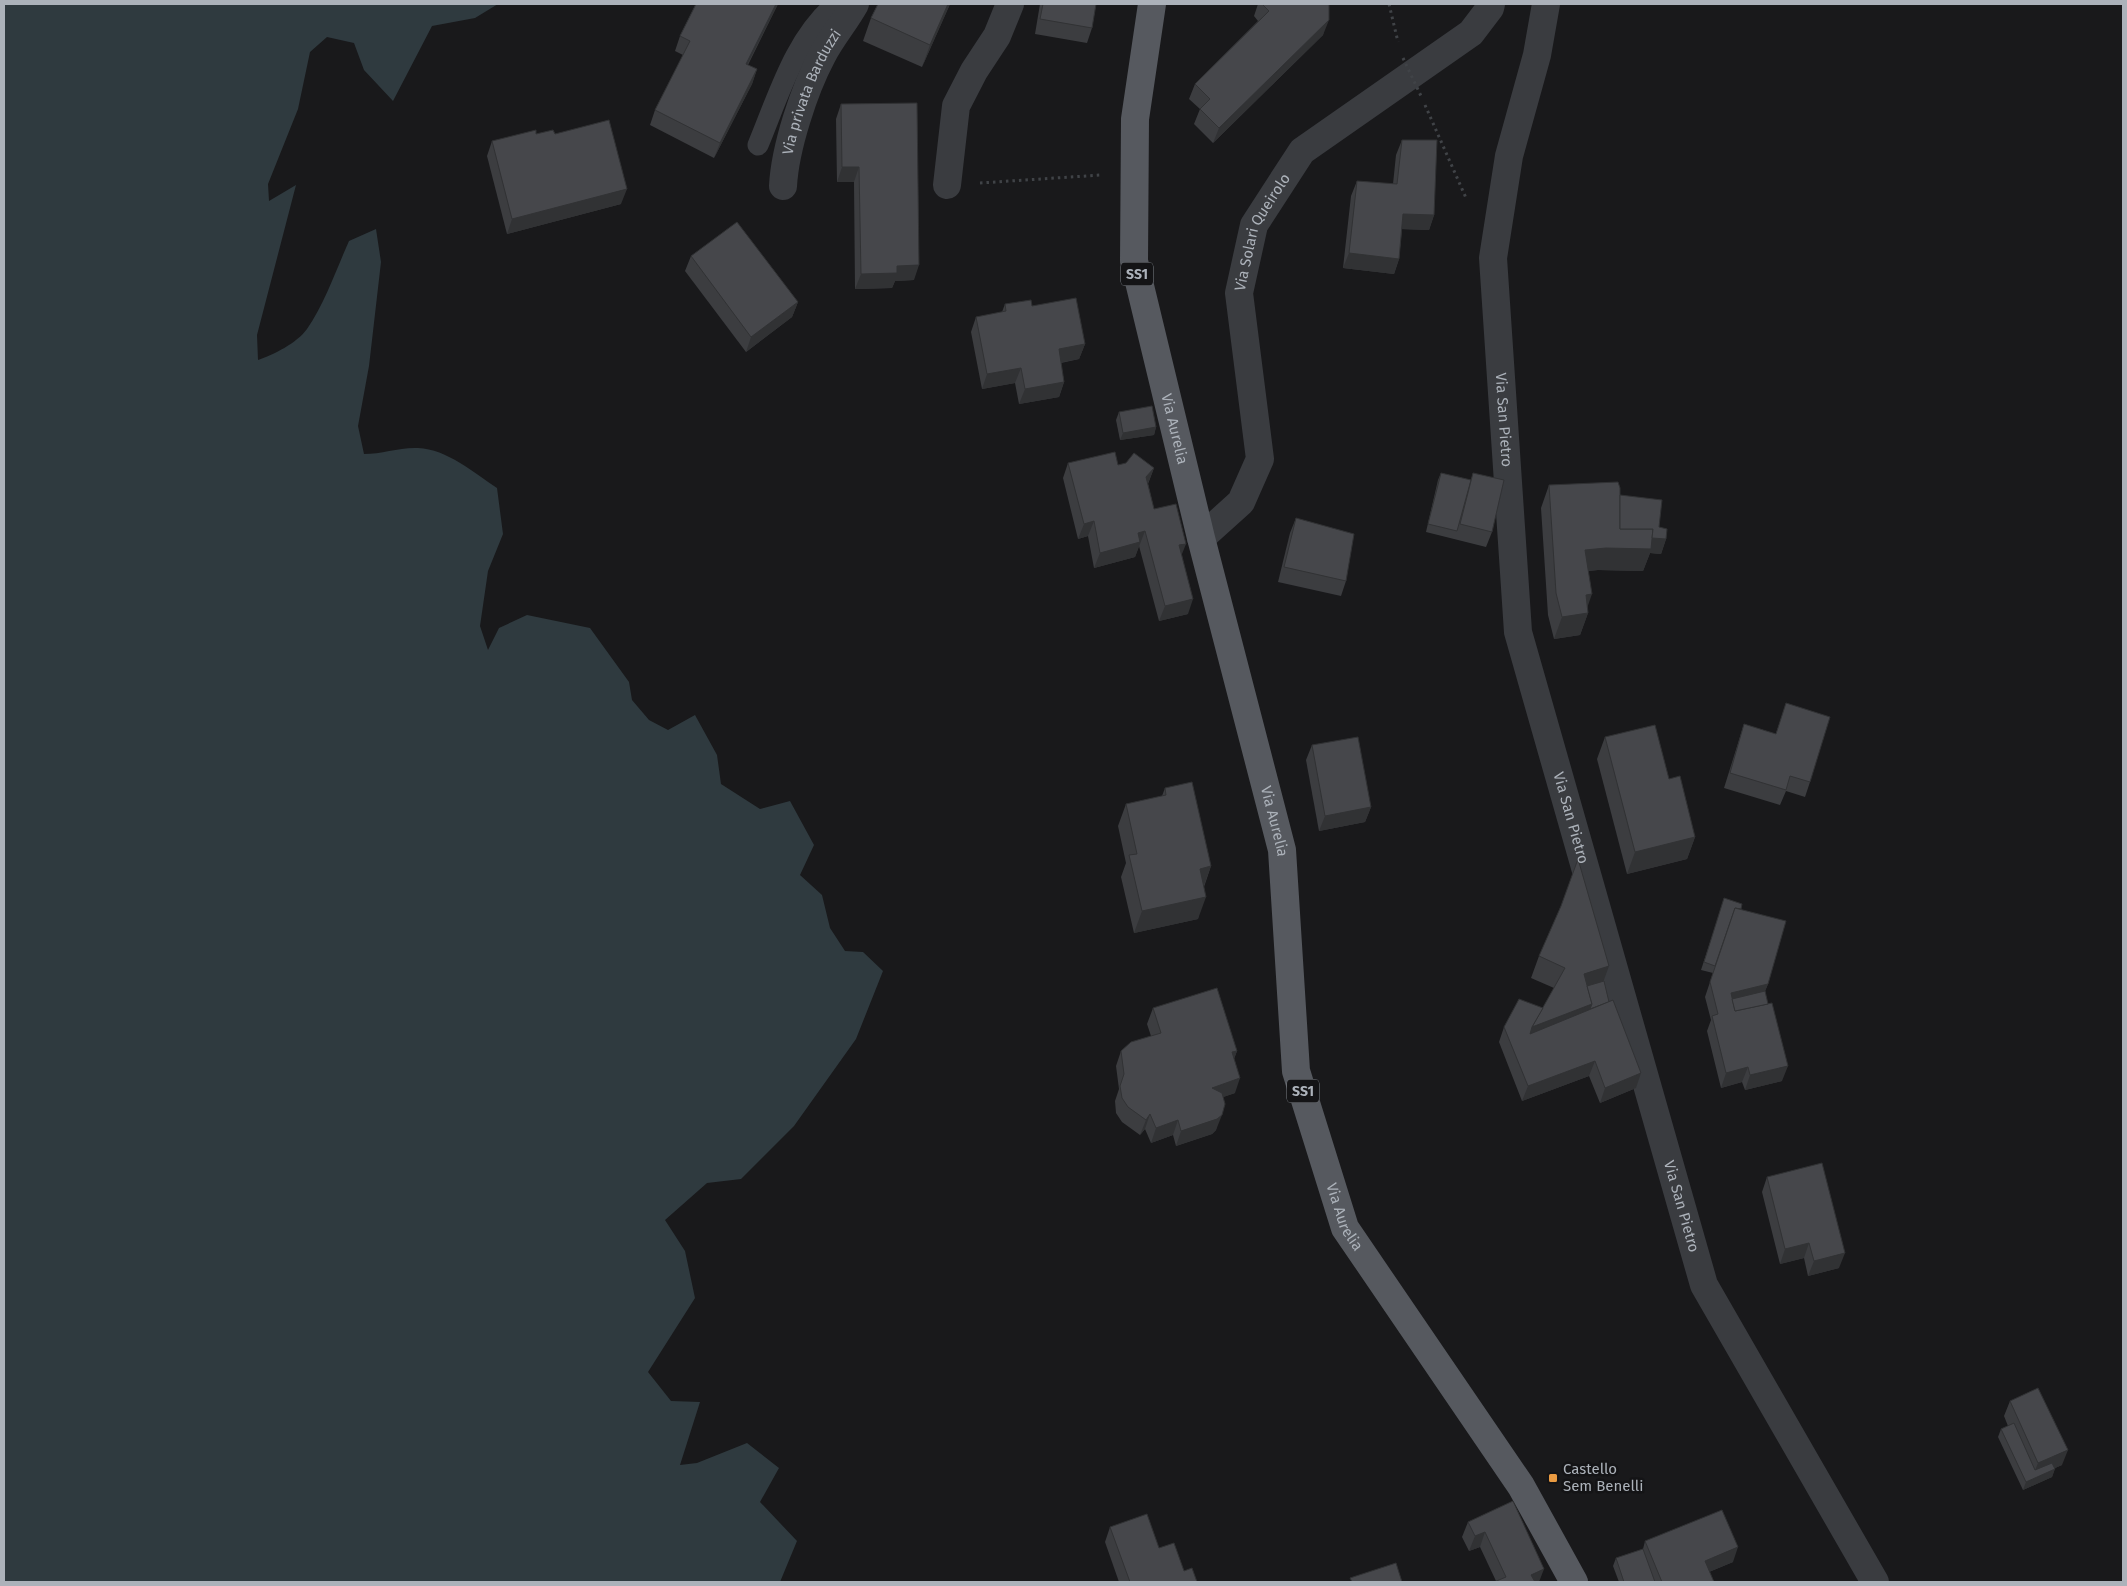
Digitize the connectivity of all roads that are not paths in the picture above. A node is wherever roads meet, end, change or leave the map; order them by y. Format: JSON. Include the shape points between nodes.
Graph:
{"nodes":[{"id":1,"x":836,"y":4,"type":"edge"},
{"id":2,"x":854,"y":4,"type":"edge"},
{"id":3,"x":1010,"y":4,"type":"edge"},
{"id":4,"x":1152,"y":4,"type":"edge"},
{"id":5,"x":1490,"y":4,"type":"edge"},
{"id":6,"x":1546,"y":4,"type":"edge"},
{"id":7,"x":758,"y":145,"type":"dead end"},
{"id":8,"x":947,"y":185,"type":"road end"},
{"id":9,"x":783,"y":186,"type":"dead end"},
{"id":10,"x":1201,"y":538,"type":"junction"},
{"id":11,"x":1574,"y":1582,"type":"edge"},
{"id":12,"x":1875,"y":1582,"type":"edge"}],
"edges":[{"from":1,"to":7,"type":"lane","via":[[825,13],[797,54]]},
{"from":2,"to":9,"type":"street","name":"Via privata Barduzzi","via":[[822,56],[806,94],[784,163]]},
{"from":3,"to":8,"type":"street","via":[[997,36],[956,106]]},
{"from":4,"to":10,"type":"main road","name":"Via Aurelia","number":"SS1","via":[[1135,119],[1134,261]]},
{"from":5,"to":10,"type":"street","name":"Via Solari Queirolo","via":[[1471,33],[1302,151],[1254,225],[1239,293],[1260,460],[1241,502]]},
{"from":6,"to":12,"type":"street","name":"Via San Pietro","via":[[1537,55],[1509,156],[1493,258],[1518,632],[1704,1285]]},
{"from":10,"to":11,"type":"main road","name":"Via Aurelia","number":"SS1","via":[[1282,850],[1296,1071],[1345,1228],[1520,1486]]}]}
